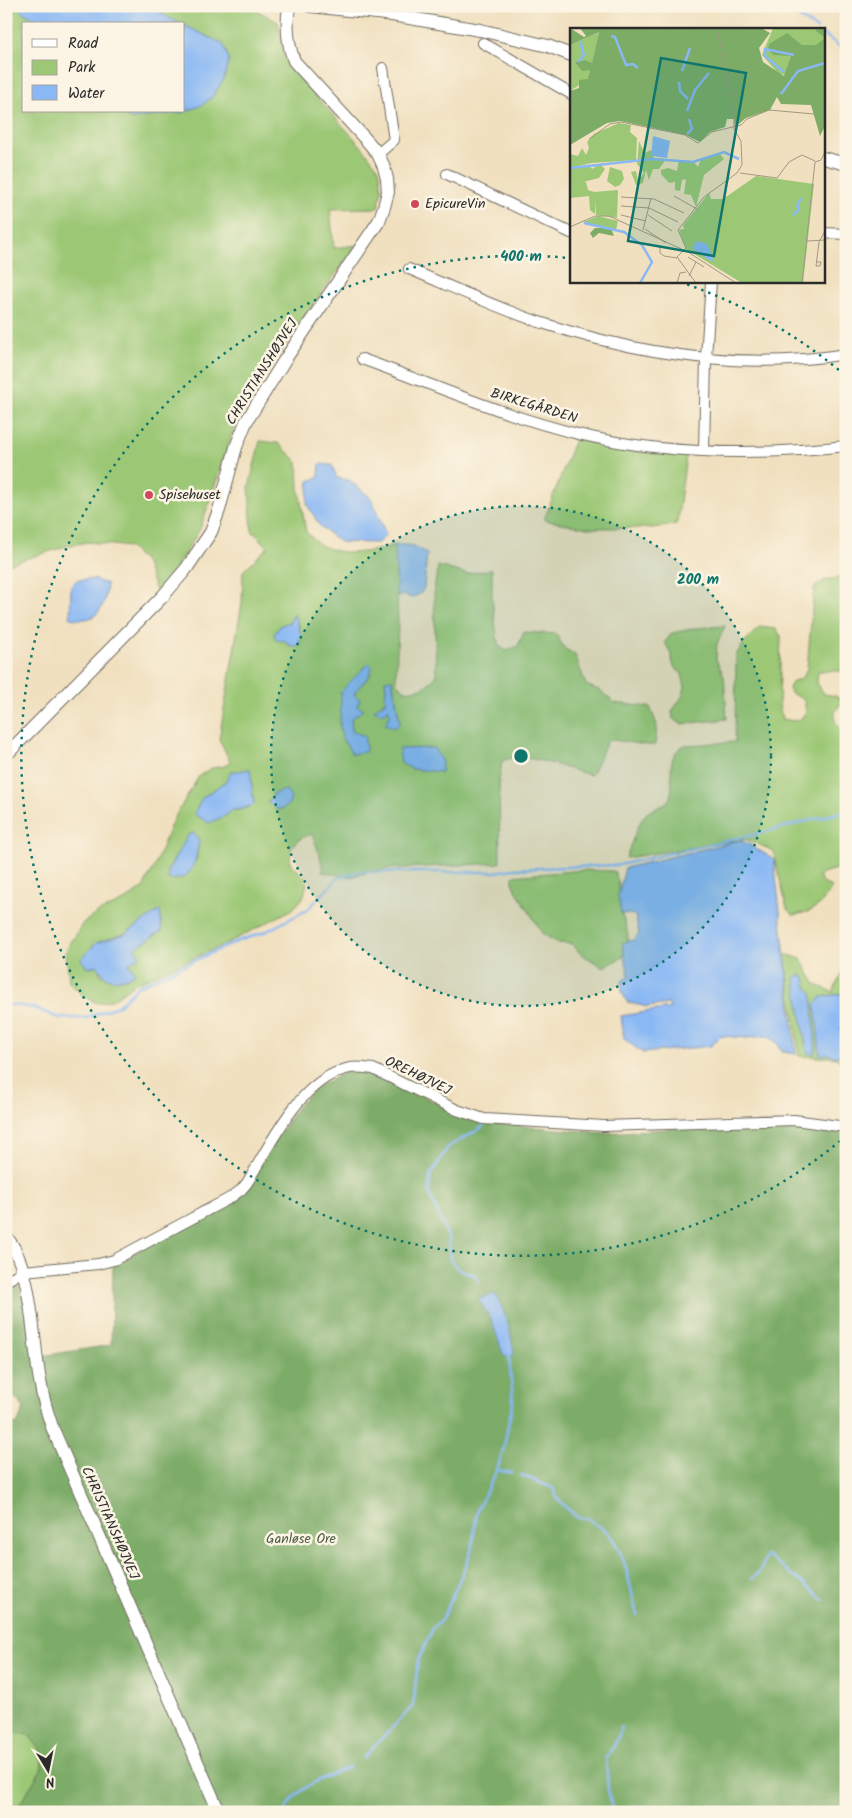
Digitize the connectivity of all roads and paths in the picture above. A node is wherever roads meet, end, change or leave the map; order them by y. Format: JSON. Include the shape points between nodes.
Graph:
{"nodes":[{"id":1,"x":289,"y":6,"type":"edge"},
{"id":2,"x":310,"y":6,"type":"edge"},
{"id":3,"x":353,"y":6,"type":"edge"},
{"id":4,"x":386,"y":14,"type":"junction"},
{"id":5,"x":483,"y":43,"type":"dead end"},
{"id":6,"x":570,"y":57,"type":"edge"},
{"id":7,"x":383,"y":68,"type":"dead end"},
{"id":8,"x":570,"y":93,"type":"edge"},
{"id":9,"x":378,"y":154,"type":"junction"},
{"id":10,"x":824,"y":158,"type":"edge"},
{"id":11,"x":843,"y":162,"type":"edge"},
{"id":12,"x":447,"y":174,"type":"dead end"},
{"id":13,"x":570,"y":233,"type":"edge"},
{"id":14,"x":824,"y":233,"type":"edge"},
{"id":15,"x":846,"y":234,"type":"edge"},
{"id":16,"x":408,"y":269,"type":"dead end"},
{"id":17,"x":710,"y":282,"type":"edge"},
{"id":18,"x":846,"y":354,"type":"edge"},
{"id":19,"x":706,"y":358,"type":"junction"},
{"id":20,"x":362,"y":360,"type":"dead end"},
{"id":21,"x":846,"y":446,"type":"edge"},
{"id":22,"x":704,"y":451,"type":"junction"},
{"id":23,"x":6,"y":755,"type":"edge"},
{"id":24,"x":846,"y":1127,"type":"edge"},
{"id":25,"x":6,"y":1237,"type":"edge"},
{"id":26,"x":24,"y":1271,"type":"junction"},
{"id":27,"x":6,"y":1281,"type":"edge"},
{"id":28,"x":219,"y":1812,"type":"edge"}],
"edges":[{"from":1,"to":9,"type":"street","name":"CHRISTIANSHØJVEJ","via":[[287,32],[294,61]]},
{"from":2,"to":4,"type":"street"},
{"from":3,"to":4,"type":"street"},
{"from":4,"to":6,"type":"street","via":[[511,37],[548,46]]},
{"from":5,"to":8,"type":"street"},
{"from":7,"to":9,"type":"street","via":[[394,140]]},
{"from":9,"to":23,"type":"street","name":"CHRISTIANSHØJVEJ","via":[[388,180],[388,192],[379,221],[246,422],[219,510],[200,550],[163,596]]},
{"from":10,"to":11,"type":"street"},
{"from":12,"to":13,"type":"street"},
{"from":14,"to":15,"type":"street"},
{"from":16,"to":19,"type":"street","via":[[537,321],[595,339],[653,352]]},
{"from":17,"to":19,"type":"street"},
{"from":18,"to":19,"type":"street","via":[[755,361]]},
{"from":19,"to":22,"type":"street"},
{"from":20,"to":22,"type":"street","name":"BIRKEGÅRDEN","via":[[567,431],[630,444]]},
{"from":21,"to":22,"type":"street","name":"BIRKEGÅRDEN","via":[[751,453]]},
{"from":24,"to":26,"type":"street","name":"OREHØJVEJ","via":[[794,1120],[604,1126],[484,1119],[457,1110],[373,1069],[347,1068],[322,1080],[295,1105],[246,1183],[230,1198],[114,1260]]},
{"from":25,"to":26,"type":"street","name":"CHRISTIANSHØJVEJ","via":[[20,1258]]},
{"from":26,"to":27,"type":"street"},
{"from":26,"to":28,"type":"street","name":"CHRISTIANSHØJVEJ","via":[[41,1387],[52,1427]]}]}
